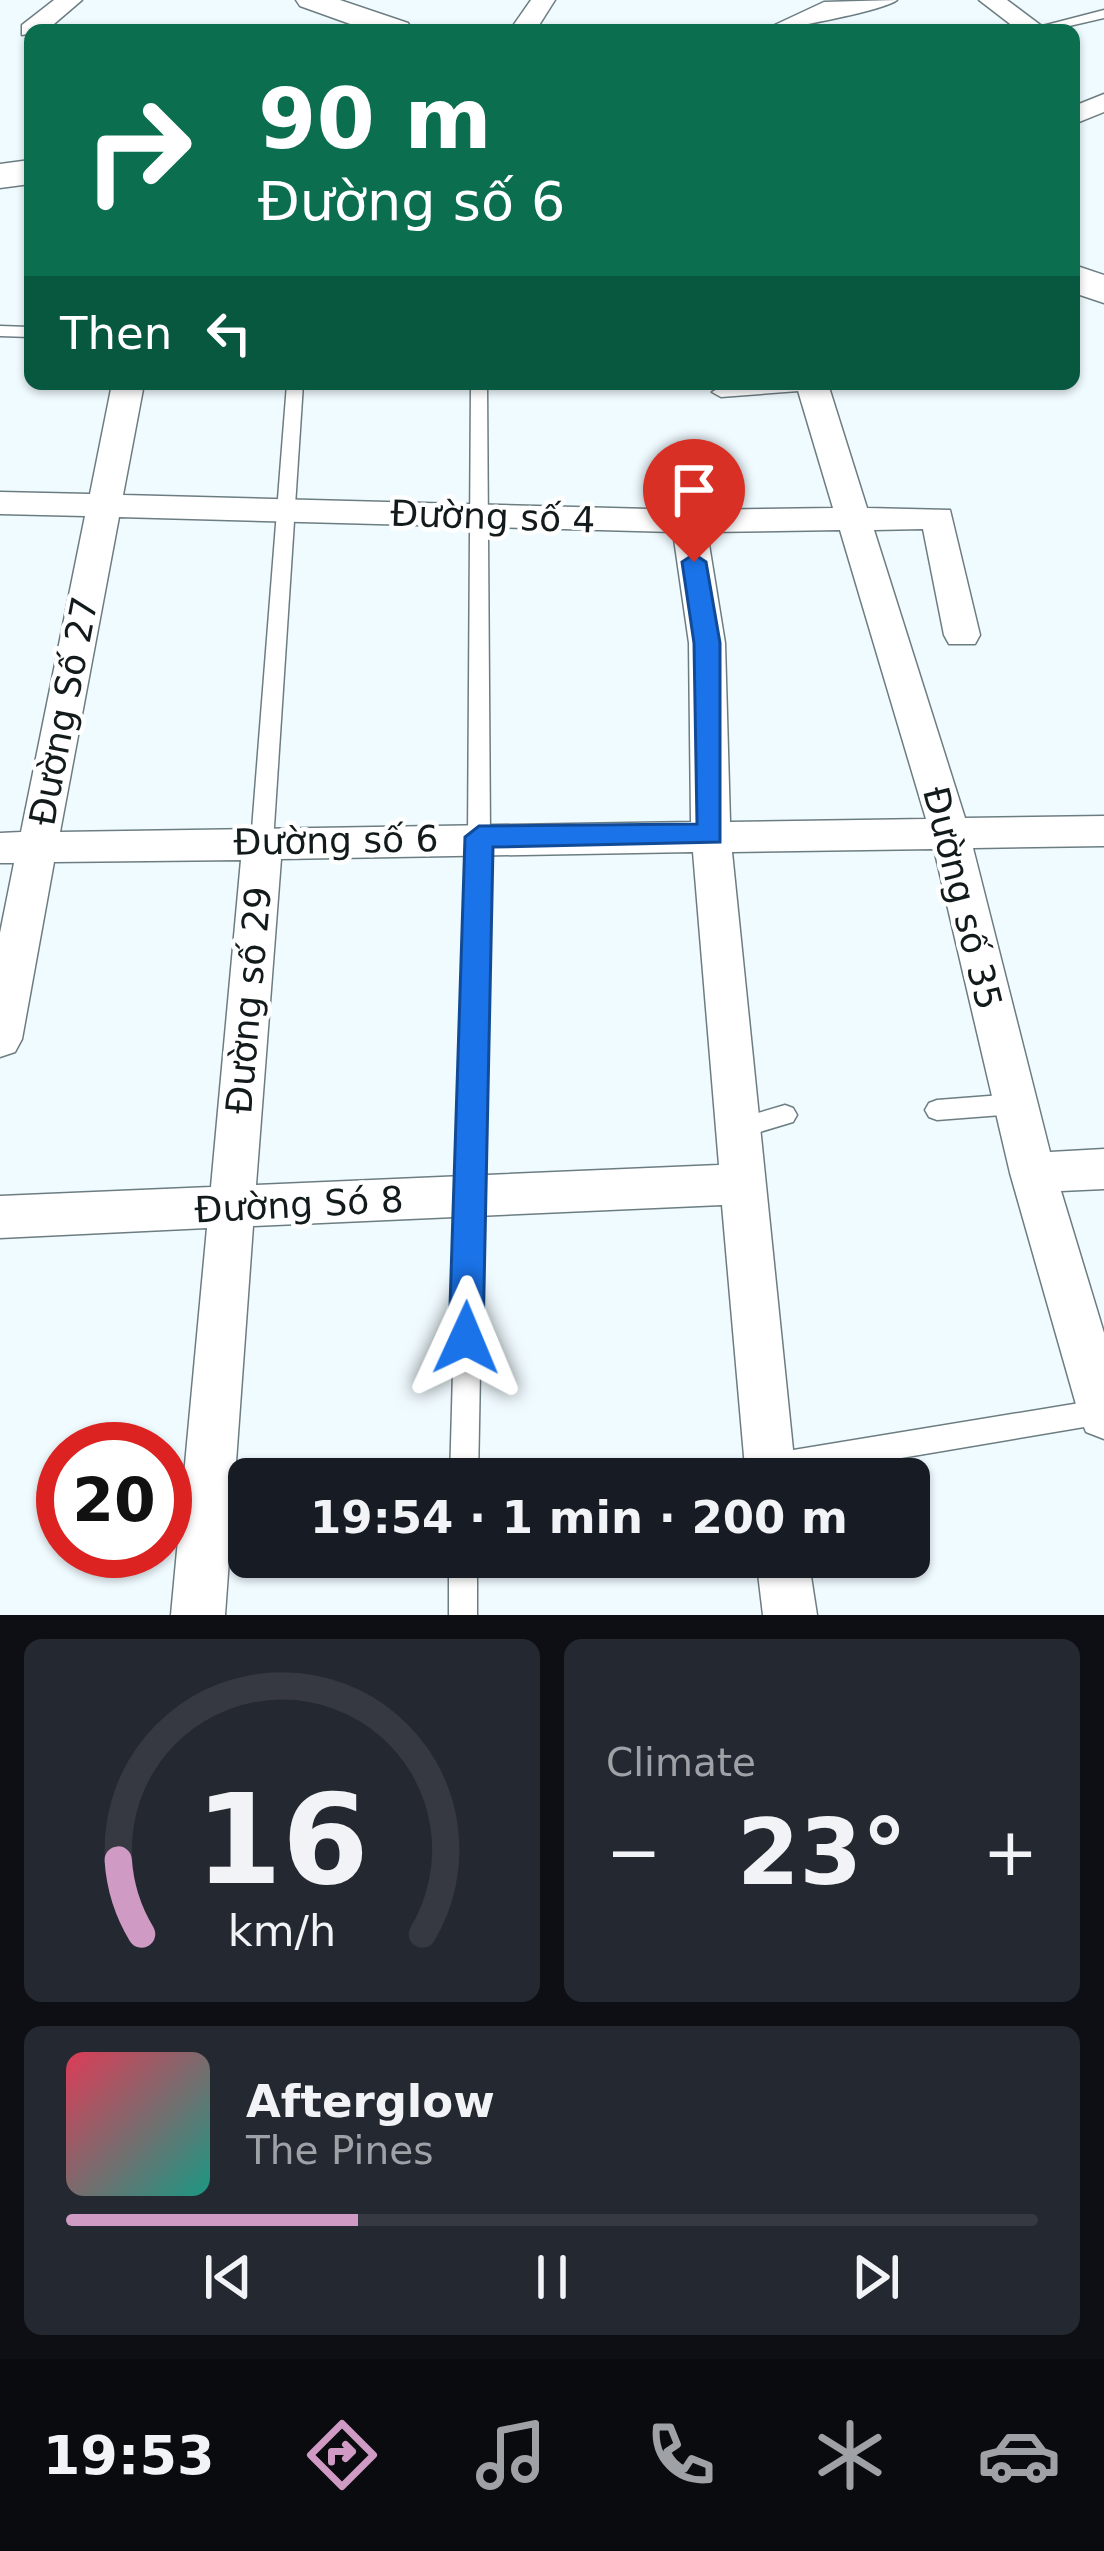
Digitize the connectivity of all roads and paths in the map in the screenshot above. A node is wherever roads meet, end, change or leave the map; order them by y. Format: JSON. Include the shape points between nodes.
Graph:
{"nodes":[{"id":1,"x":70,"y":0,"type":"edge"},
{"id":2,"x":311,"y":0,"type":"edge"},
{"id":3,"x":885,"y":0,"type":"edge"},
{"id":4,"x":991,"y":0,"type":"edge"},
{"id":5,"x":1104,"y":14,"type":"edge"},
{"id":6,"x":39,"y":24,"type":"edge"},
{"id":7,"x":380,"y":24,"type":"edge"},
{"id":8,"x":790,"y":24,"type":"edge"},
{"id":9,"x":1025,"y":24,"type":"edge"},
{"id":10,"x":1060,"y":24,"type":"edge"},
{"id":11,"x":127,"y":390,"type":"edge"},
{"id":12,"x":296,"y":390,"type":"edge"},
{"id":13,"x":479,"y":390,"type":"edge"},
{"id":14,"x":744,"y":390,"type":"edge"},
{"id":15,"x":814,"y":390,"type":"edge"},
{"id":16,"x":721,"y":392,"type":"dead end"},
{"id":17,"x":0,"y":503,"type":"edge"},
{"id":18,"x":102,"y":506,"type":"junction"},
{"id":19,"x":286,"y":510,"type":"junction"},
{"id":20,"x":476,"y":515,"type":"junction"},
{"id":21,"x":852,"y":515,"type":"junction"},
{"id":22,"x":688,"y":521,"type":"junction"},
{"id":23,"x":962,"y":635,"type":"dead end"},
{"id":24,"x":1104,"y":831,"type":"edge"},
{"id":25,"x":950,"y":833,"type":"junction"},
{"id":26,"x":711,"y":835,"type":"junction"},
{"id":27,"x":479,"y":837,"type":"junction"},
{"id":28,"x":262,"y":842,"type":"junction"},
{"id":29,"x":19,"y":847,"type":"edge"},
{"id":30,"x":0,"y":1040,"type":"edge"},
{"id":31,"x":1015,"y":1104,"type":"junction"},
{"id":32,"x":937,"y":1110,"type":"dead end"},
{"id":33,"x":785,"y":1115,"type":"dead end"},
{"id":34,"x":740,"y":1128,"type":"junction"},
{"id":35,"x":1104,"y":1169,"type":"edge"},
{"id":36,"x":1033,"y":1173,"type":"junction"},
{"id":37,"x":741,"y":1184,"type":"junction"},
{"id":38,"x":468,"y":1197,"type":"junction"},
{"id":39,"x":229,"y":1207,"type":"junction"},
{"id":40,"x":0,"y":1217,"type":"edge"},
{"id":41,"x":1103,"y":1413,"type":"edge"},
{"id":42,"x":464,"y":1458,"type":"edge"},
{"id":43,"x":768,"y":1458,"type":"edge"},
{"id":44,"x":853,"y":1458,"type":"edge"},
{"id":45,"x":464,"y":1578,"type":"edge"},
{"id":46,"x":785,"y":1578,"type":"edge"},
{"id":47,"x":198,"y":1615,"type":"edge"},
{"id":48,"x":463,"y":1615,"type":"edge"},
{"id":49,"x":790,"y":1615,"type":"edge"}],
"edges":[{"from":1,"to":6,"type":"street"},
{"from":2,"to":7,"type":"street"},
{"from":3,"to":8,"type":"street","via":[[824,9]]},
{"from":4,"to":9,"type":"street"},
{"from":5,"to":10,"type":"lane"},
{"from":11,"to":18,"type":"street","name":"Đường Số 27"},
{"from":12,"to":19,"type":"lane","name":"Đường số 29"},
{"from":13,"to":20,"type":"lane"},
{"from":14,"to":16,"type":"lane"},
{"from":15,"to":21,"type":"street","name":"Đường số 35"},
{"from":17,"to":18,"type":"street","name":"Đường số 4"},
{"from":18,"to":19,"type":"street","name":"Đường số 4"},
{"from":18,"to":29,"type":"street","name":"Đường Số 27"},
{"from":19,"to":20,"type":"street","name":"Đường số 4"},
{"from":19,"to":28,"type":"lane","name":"Đường số 29"},
{"from":20,"to":22,"type":"street","name":"Đường số 4"},
{"from":20,"to":27,"type":"lane"},
{"from":21,"to":22,"type":"street","name":"Đường số 4"},
{"from":21,"to":23,"type":"street","name":"Đường số 4","via":[[938,518]]},
{"from":21,"to":25,"type":"street","name":"Đường số 35"},
{"from":22,"to":26,"type":"street","via":[[707,643]]},
{"from":24,"to":25,"type":"street","name":"Đường số 6"},
{"from":25,"to":26,"type":"street","name":"Đường số 6"},
{"from":25,"to":31,"type":"street","name":"Đường số 35"},
{"from":26,"to":27,"type":"street","name":"Đường số 6"},
{"from":26,"to":34,"type":"street"},
{"from":27,"to":28,"type":"street","name":"Đường số 6"},
{"from":27,"to":38,"type":"lane"},
{"from":28,"to":29,"type":"street","name":"Đường số 6"},
{"from":28,"to":39,"type":"street","name":"Đường số 29"},
{"from":29,"to":30,"type":"street","name":"Đường Số 27"},
{"from":31,"to":32,"type":"lane"},
{"from":31,"to":36,"type":"street","name":"Đường số 35"},
{"from":33,"to":34,"type":"lane"},
{"from":34,"to":37,"type":"street"},
{"from":35,"to":36,"type":"street"},
{"from":36,"to":41,"type":"street","name":"Đường số 35"},
{"from":37,"to":38,"type":"street","name":"Đường Só 8"},
{"from":37,"to":43,"type":"street"},
{"from":38,"to":39,"type":"street","name":"Đường Só 8"},
{"from":38,"to":42,"type":"lane"},
{"from":39,"to":40,"type":"street","name":"Đường Só 8"},
{"from":39,"to":47,"type":"street","name":"Đường số 29"},
{"from":41,"to":44,"type":"lane"},
{"from":45,"to":48,"type":"lane"},
{"from":46,"to":49,"type":"street"}]}
